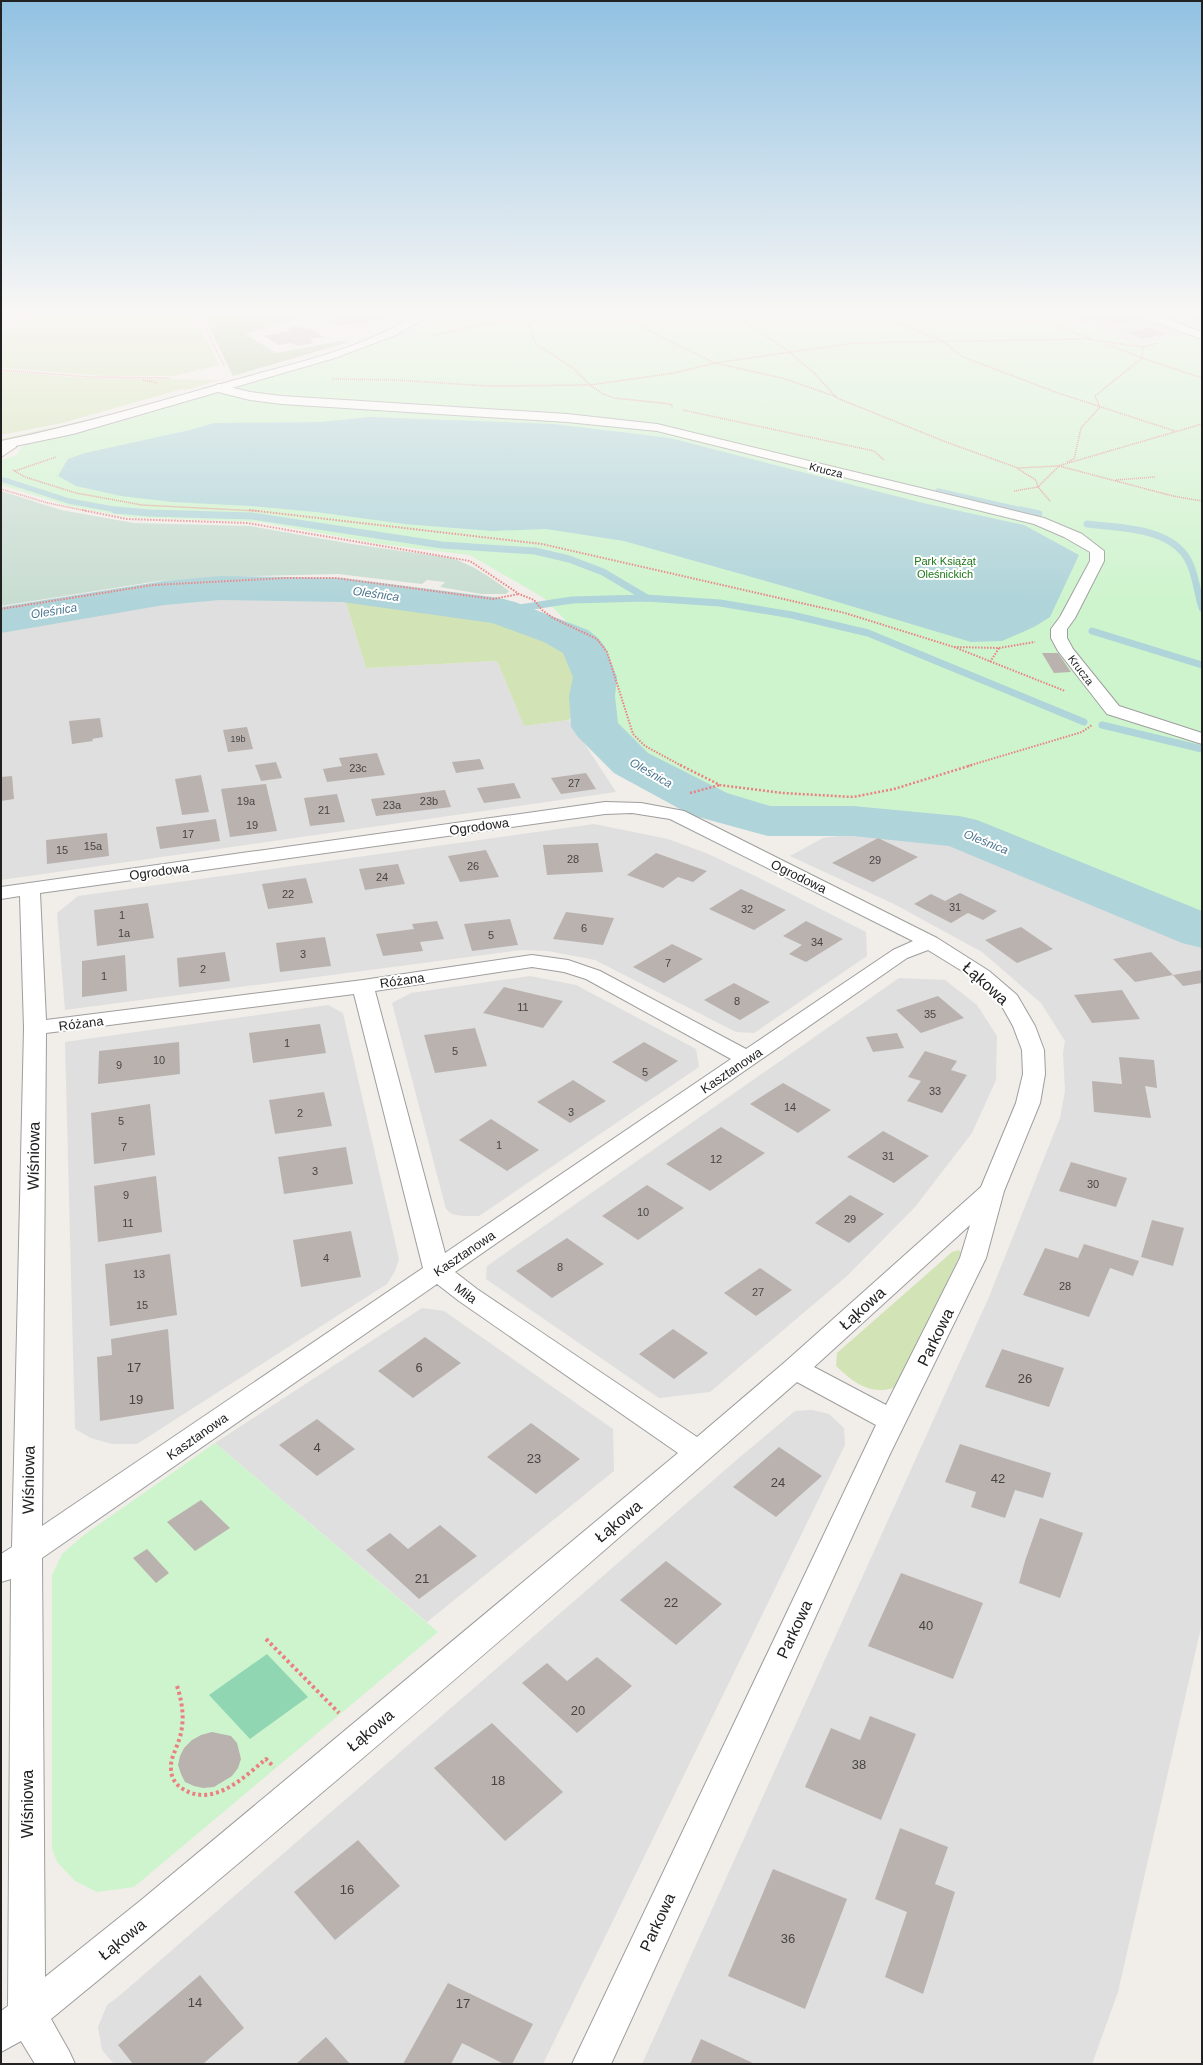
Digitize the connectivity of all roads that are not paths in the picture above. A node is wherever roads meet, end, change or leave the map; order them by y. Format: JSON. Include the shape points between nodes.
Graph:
{"nodes":[{"id":1,"x":147,"y":408,"type":"edge"},
{"id":2,"x":392,"y":408,"type":"edge"},
{"id":3,"x":6,"y":444,"type":"edge"},
{"id":4,"x":1,"y":454,"type":"edge"},
{"id":5,"x":1202,"y":739,"type":"edge"},
{"id":6,"x":30,"y":889,"type":"junction"},
{"id":7,"x":1,"y":893,"type":"edge"},
{"id":8,"x":930,"y":942,"type":"junction"},
{"id":9,"x":363,"y":986,"type":"junction"},
{"id":10,"x":35,"y":1028,"type":"junction"},
{"id":11,"x":747,"y":1060,"type":"junction"},
{"id":12,"x":992,"y":1192,"type":"junction"},
{"id":13,"x":437,"y":1271,"type":"junction"},
{"id":14,"x":795,"y":1369,"type":"junction"},
{"id":15,"x":893,"y":1421,"type":"junction"},
{"id":16,"x":698,"y":1452,"type":"junction"},
{"id":17,"x":26,"y":1554,"type":"junction"},
{"id":18,"x":1,"y":1570,"type":"edge"},
{"id":19,"x":14,"y":2024,"type":"edge"},
{"id":20,"x":56,"y":2064,"type":"edge"},
{"id":21,"x":590,"y":2064,"type":"edge"}],
"edges":[{"from":1,"to":3,"type":"street","via":[[69,431]]},
{"from":2,"to":5,"type":"street","name":"Krucza","via":[[565,418],[663,429],[1039,521],[1066,531],[1084,540],[1097,551],[1097,561],[1060,629],[1059,638],[1066,651],[1113,710]]},
{"from":3,"to":4,"type":"lane","via":[[11,447]]},
{"from":6,"to":7,"type":"street","name":"Ogrodowa"},
{"from":6,"to":8,"type":"street","name":"Ogrodowa","via":[[631,806],[677,815]]},
{"from":6,"to":10,"type":"street","name":"Wiśniowa"},
{"from":8,"to":11,"type":"street","name":"Kasztanowa","via":[[900,954]]},
{"from":8,"to":12,"type":"street","name":"Łąkowa","via":[[982,975],[1009,1000],[1024,1026],[1033,1050],[1034,1074],[1028,1103]]},
{"from":9,"to":10,"type":"street","name":"Różana"},
{"from":9,"to":11,"type":"street","name":"Różana","via":[[532,961],[568,966],[593,975]]},
{"from":9,"to":13,"type":"street"},
{"from":10,"to":17,"type":"street","name":"Wiśniowa"},
{"from":11,"to":13,"type":"street","name":"Kasztanowa"},
{"from":12,"to":14,"type":"street","name":"Łąkowa"},
{"from":12,"to":15,"type":"street","name":"Parkowa","via":[[973,1258]]},
{"from":13,"to":16,"type":"street","name":"Miła","via":[[468,1295]]},
{"from":13,"to":17,"type":"street","name":"Kasztanowa"},
{"from":14,"to":15,"type":"street"},
{"from":14,"to":16,"type":"street","name":"Łąkowa"},
{"from":15,"to":21,"type":"street","name":"Parkowa"},
{"from":16,"to":19,"type":"street","name":"Łąkowa","via":[[159,1908]]},
{"from":17,"to":18,"type":"street","name":"Kasztanowa"},
{"from":17,"to":19,"type":"street","name":"Wiśniowa"},
{"from":19,"to":20,"type":"street"}]}
